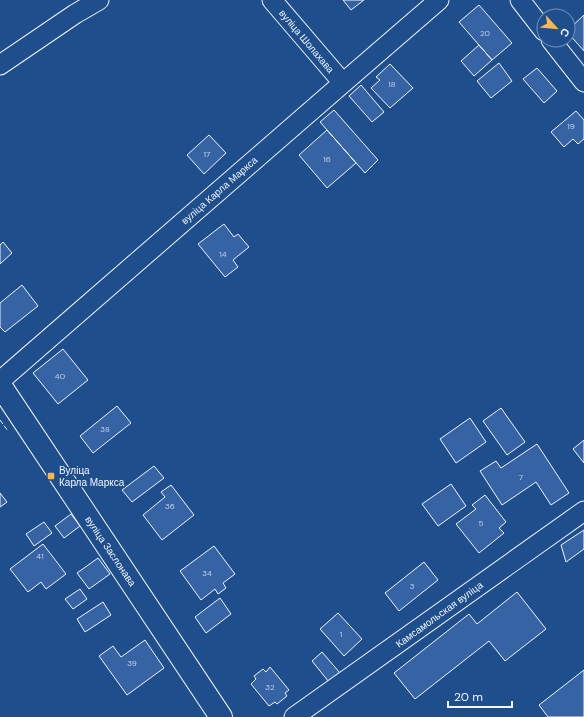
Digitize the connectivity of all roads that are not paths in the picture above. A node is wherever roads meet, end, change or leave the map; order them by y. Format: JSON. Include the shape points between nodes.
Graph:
{"nodes":[{"id":1,"x":99,"y":0,"type":"edge"},
{"id":2,"x":272,"y":0,"type":"edge"},
{"id":3,"x":439,"y":0,"type":"edge"},
{"id":4,"x":520,"y":0,"type":"edge"},
{"id":5,"x":536,"y":21,"type":"edge"},
{"id":6,"x":557,"y":48,"type":"edge"},
{"id":7,"x":0,"y":65,"type":"edge"},
{"id":8,"x":584,"y":82,"type":"edge"},
{"id":9,"x":342,"y":83,"type":"junction"},
{"id":10,"x":0,"y":381,"type":"edge"},
{"id":11,"x":0,"y":385,"type":"edge"},
{"id":12,"x":584,"y":511,"type":"edge"},
{"id":13,"x":221,"y":717,"type":"edge"},
{"id":14,"x":294,"y":717,"type":"edge"}],
"edges":[{"from":1,"to":7,"type":"street"},
{"from":2,"to":9,"type":"street","name":"вуліца Шолахава"},
{"from":3,"to":9,"type":"street","name":"вуліца Карла Маркса"},
{"from":4,"to":5,"type":"street"},
{"from":6,"to":8,"type":"street"},
{"from":9,"to":10,"type":"street","name":"вуліца Карла Маркса"},
{"from":11,"to":13,"type":"street","name":"вуліца Заслонава"},
{"from":12,"to":14,"type":"street","name":"Камсамольская вуліца"}]}
